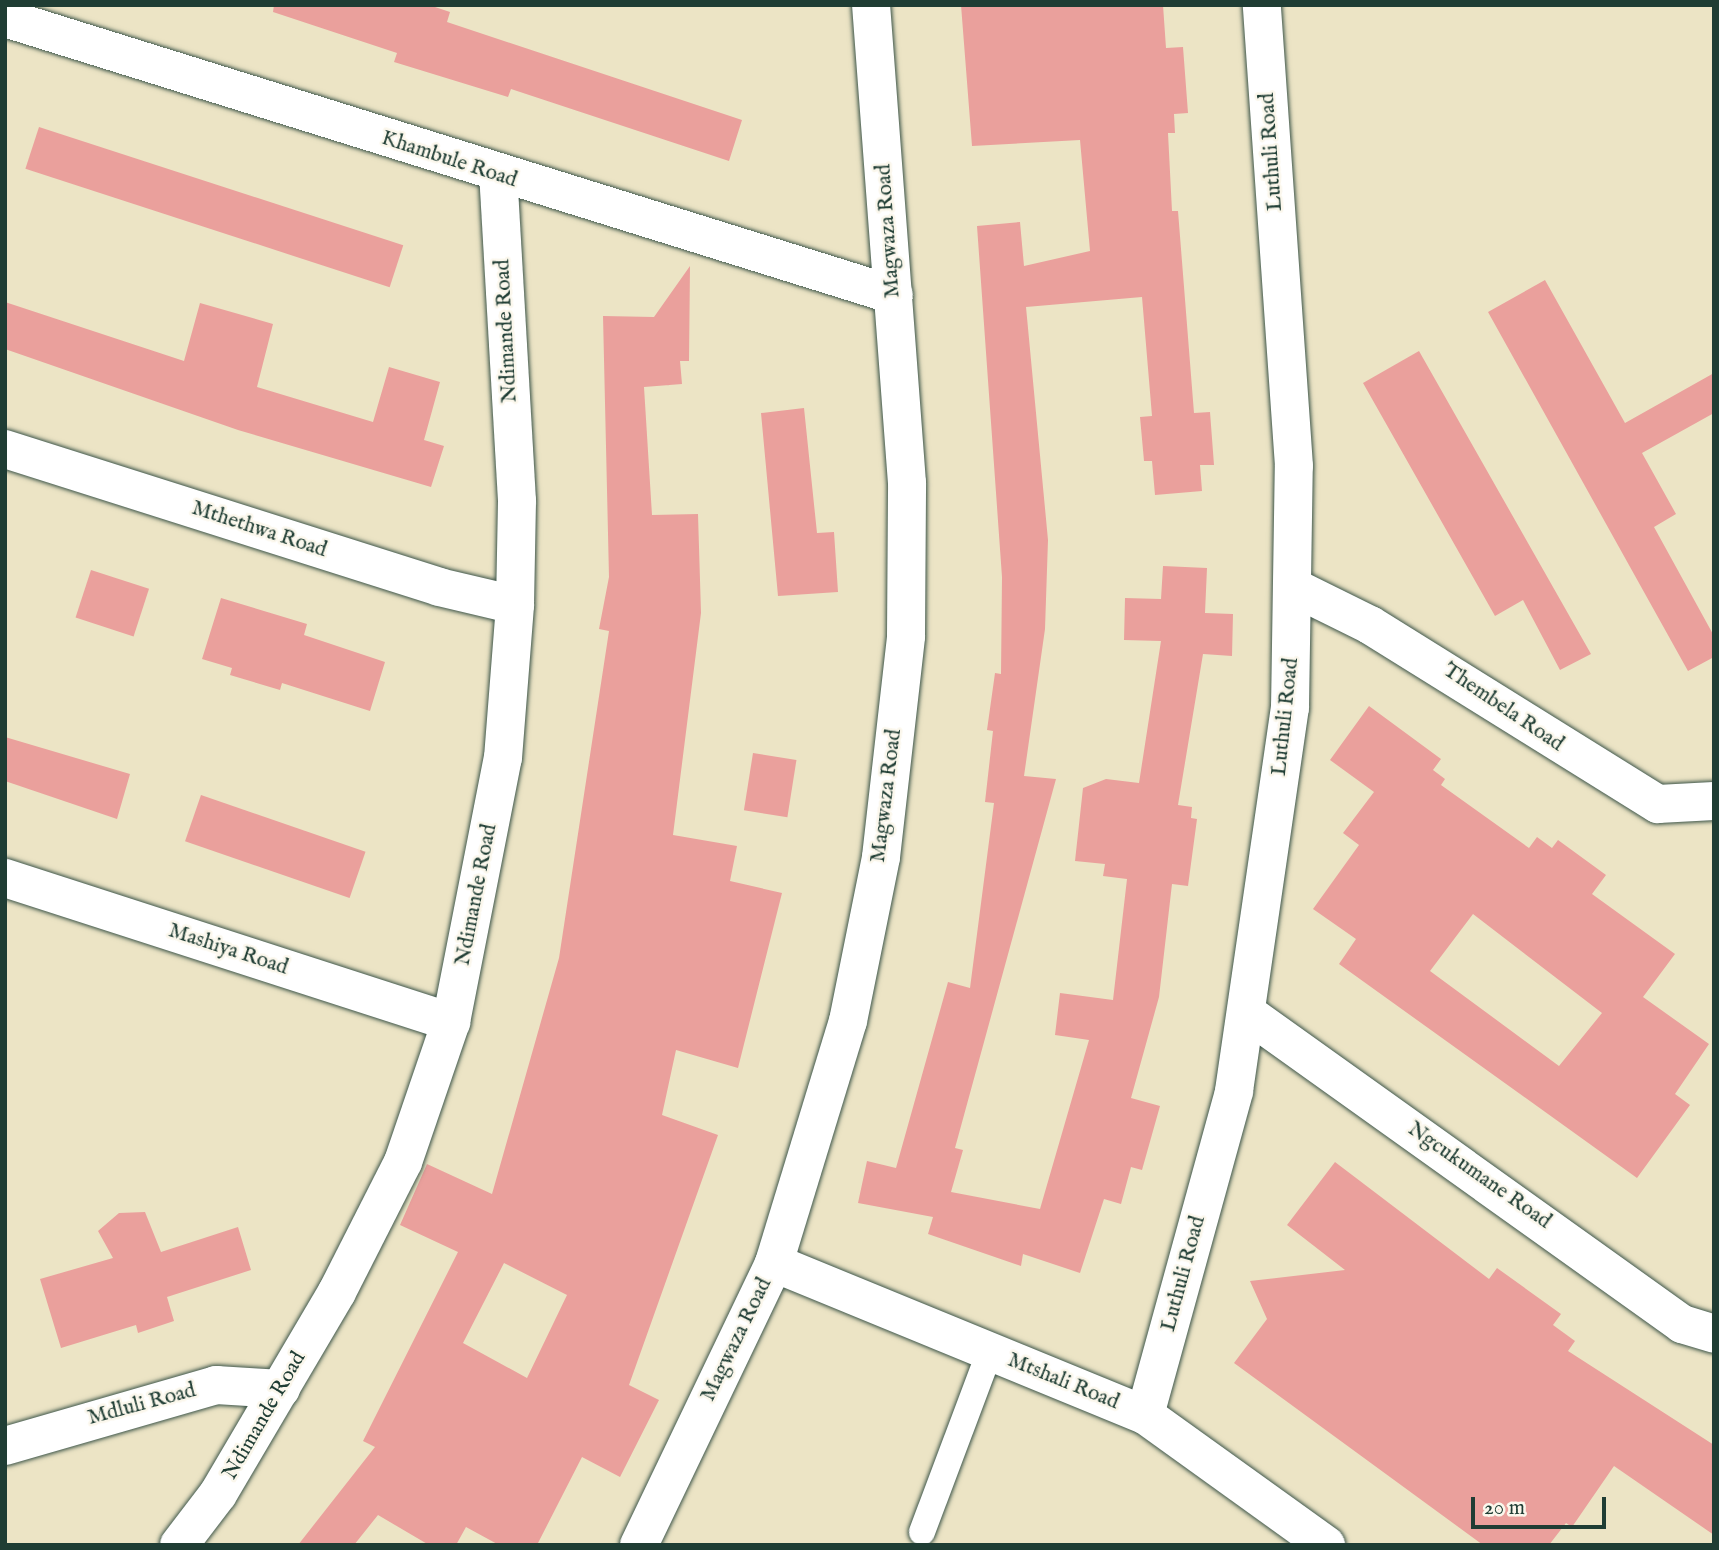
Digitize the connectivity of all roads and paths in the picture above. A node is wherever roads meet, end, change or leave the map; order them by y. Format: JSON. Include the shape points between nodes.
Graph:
{"nodes":[{"id":1,"x":872,"y":5,"type":"edge"},
{"id":2,"x":1262,"y":5,"type":"edge"},
{"id":3,"x":5,"y":18,"type":"edge"},
{"id":4,"x":498,"y":176,"type":"junction"},
{"id":5,"x":894,"y":295,"type":"junction"},
{"id":6,"x":5,"y":449,"type":"edge"},
{"id":7,"x":1297,"y":589,"type":"junction"},
{"id":8,"x":515,"y":605,"type":"junction"},
{"id":9,"x":1714,"y":801,"type":"edge"},
{"id":10,"x":5,"y":878,"type":"edge"},
{"id":11,"x":1247,"y":1013,"type":"junction"},
{"id":12,"x":451,"y":1022,"type":"junction"},
{"id":13,"x":774,"y":1263,"type":"junction"},
{"id":14,"x":1714,"y":1334,"type":"edge"},
{"id":15,"x":990,"y":1351,"type":"junction"},
{"id":16,"x":281,"y":1389,"type":"junction"},
{"id":17,"x":1145,"y":1415,"type":"junction"},
{"id":18,"x":5,"y":1446,"type":"edge"},
{"id":19,"x":922,"y":1532,"type":"dead end"},
{"id":20,"x":179,"y":1545,"type":"edge"},
{"id":21,"x":639,"y":1545,"type":"edge"},
{"id":22,"x":1326,"y":1545,"type":"edge"}],
"edges":[{"from":1,"to":5,"type":"street","name":"Magwaza Road"},
{"from":2,"to":7,"type":"street","name":"Luthuli Road"},
{"from":3,"to":4,"type":"street","name":"Khambule Road"},
{"from":4,"to":5,"type":"street","name":"Khambule Road"},
{"from":4,"to":8,"type":"street","name":"Ndimande Road","via":[[517,501]]},
{"from":5,"to":13,"type":"street","name":"Magwaza Road","via":[[907,483],[906,636],[881,857],[848,1020]]},
{"from":6,"to":8,"type":"street","name":"Mthethwa Road","via":[[439,587]]},
{"from":7,"to":9,"type":"street","name":"Thembela Road","via":[[1370,625],[1597,771],[1658,804]]},
{"from":7,"to":11,"type":"street","name":"Luthuli Road","via":[[1290,708]]},
{"from":8,"to":12,"type":"street","name":"Ndimande Road","via":[[503,758]]},
{"from":10,"to":12,"type":"street","name":"Mashiya Road"},
{"from":11,"to":14,"type":"street","name":"Ngcukumane Road","via":[[1682,1324]]},
{"from":11,"to":17,"type":"street","name":"Luthuli Road","via":[[1234,1091]]},
{"from":12,"to":16,"type":"street","name":"Ndimande Road","via":[[403,1162]]},
{"from":13,"to":15,"type":"street","name":"Mtshali Road"},
{"from":13,"to":21,"type":"street","name":"Magwaza Road"},
{"from":15,"to":17,"type":"street","name":"Mtshali Road"},
{"from":15,"to":19,"type":"lane"},
{"from":16,"to":18,"type":"street","name":"Mdluli Road","via":[[216,1385]]},
{"from":16,"to":20,"type":"street","name":"Ndimande Road","via":[[218,1494]]},
{"from":17,"to":22,"type":"street","name":"Mtshali Road"}]}
